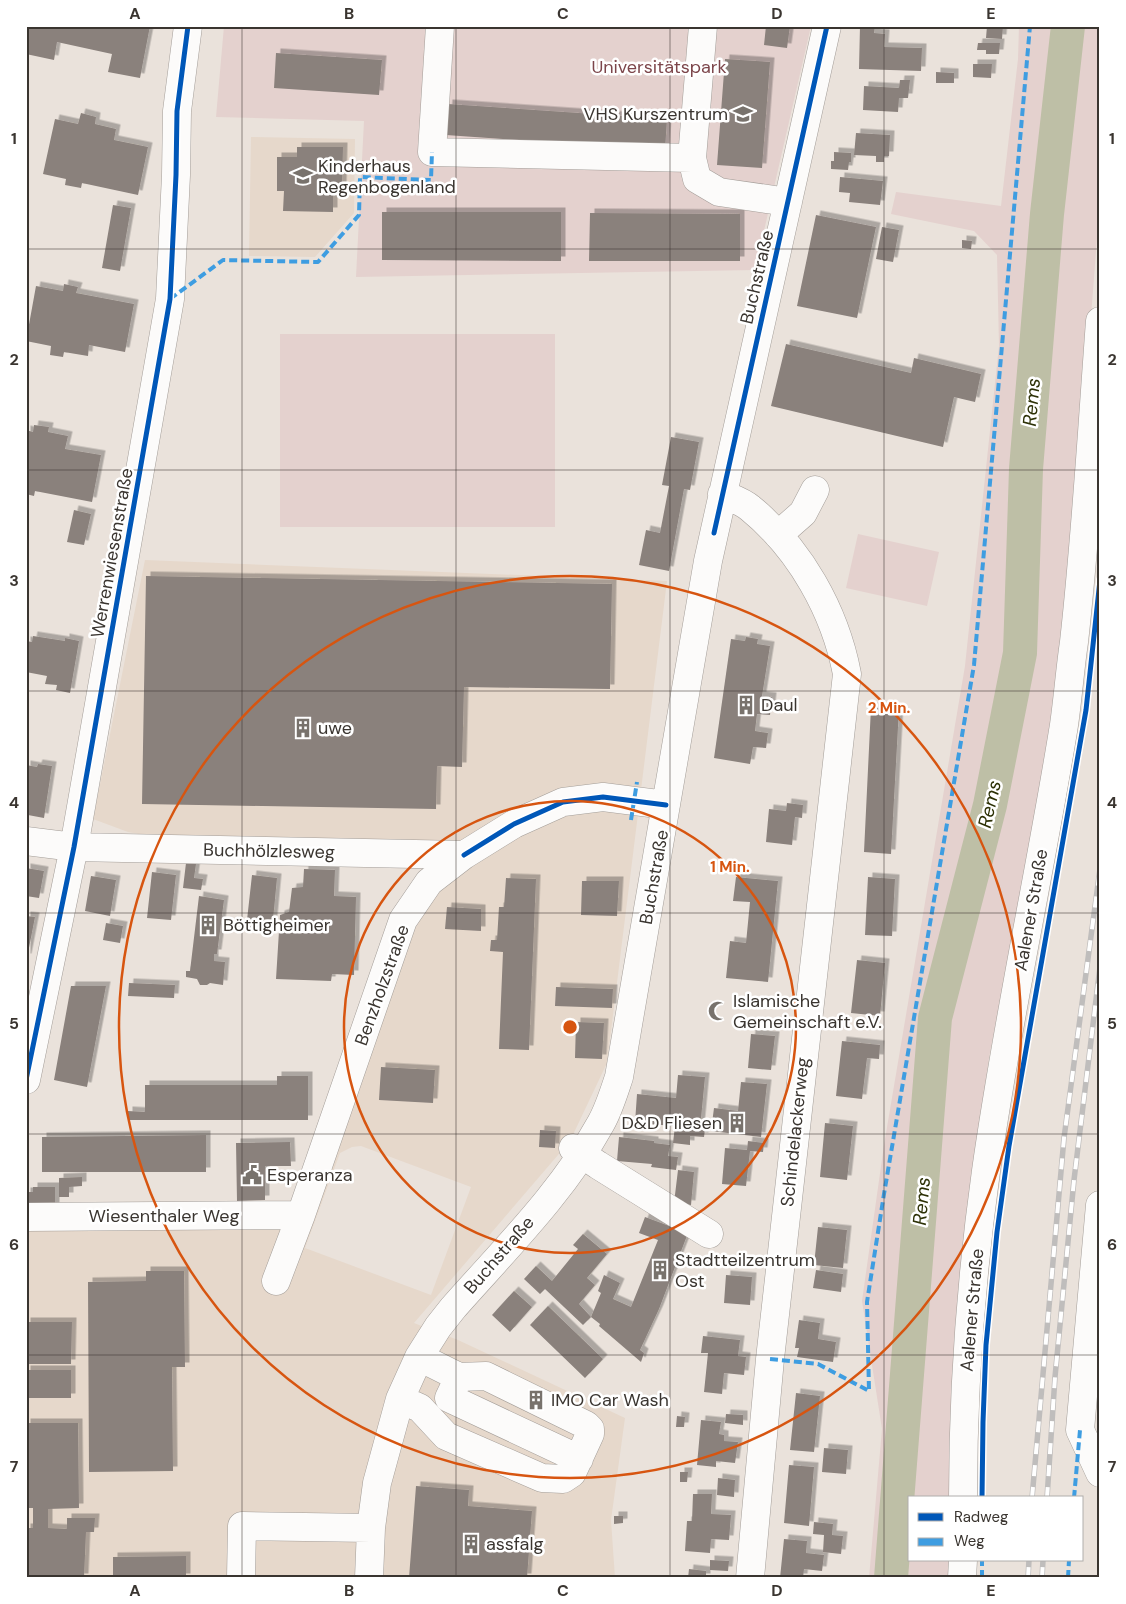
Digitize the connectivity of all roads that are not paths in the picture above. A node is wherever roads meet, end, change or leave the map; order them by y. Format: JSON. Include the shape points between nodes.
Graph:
{"nodes":[{"id":1,"x":188,"y":26,"type":"edge"},
{"id":2,"x":440,"y":26,"type":"edge"},
{"id":3,"x":703,"y":26,"type":"edge"},
{"id":4,"x":827,"y":26,"type":"edge"},
{"id":5,"x":692,"y":158,"type":"junction"},
{"id":6,"x":788,"y":202,"type":"junction"},
{"id":7,"x":1100,"y":321,"type":"edge"},
{"id":8,"x":815,"y":490,"type":"dead end"},
{"id":9,"x":722,"y":494,"type":"junction"},
{"id":10,"x":778,"y":535,"type":"junction"},
{"id":11,"x":666,"y":805,"type":"junction"},
{"id":12,"x":26,"y":841,"type":"edge"},
{"id":13,"x":74,"y":847,"type":"junction"},
{"id":14,"x":464,"y":855,"type":"junction"},
{"id":15,"x":26,"y":1080,"type":"edge"},
{"id":16,"x":578,"y":1152,"type":"junction"},
{"id":17,"x":1100,"y":1205,"type":"edge"},
{"id":18,"x":301,"y":1216,"type":"junction"},
{"id":19,"x":26,"y":1217,"type":"edge"},
{"id":20,"x":709,"y":1234,"type":"dead end"},
{"id":21,"x":276,"y":1281,"type":"dead end"},
{"id":22,"x":419,"y":1357,"type":"junction"},
{"id":23,"x":459,"y":1377,"type":"junction"},
{"id":24,"x":400,"y":1399,"type":"junction"},
{"id":25,"x":578,"y":1459,"type":"junction"},
{"id":26,"x":1100,"y":1473,"type":"edge"},
{"id":27,"x":963,"y":1496,"type":"edge"},
{"id":28,"x":371,"y":1528,"type":"junction"},
{"id":29,"x":962,"y":1562,"type":"edge"},
{"id":30,"x":241,"y":1578,"type":"edge"},
{"id":31,"x":368,"y":1578,"type":"edge"},
{"id":32,"x":750,"y":1578,"type":"edge"},
{"id":33,"x":962,"y":1578,"type":"edge"}],
"edges":[{"from":1,"to":13,"type":"street","name":"Werrenwiesenstraße","via":[[177,111],[170,299]]},
{"from":2,"to":5,"type":"street","via":[[432,152]]},
{"from":3,"to":5,"type":"street"},
{"from":4,"to":6,"type":"street","name":"Buchstraße"},
{"from":5,"to":6,"type":"street","via":[[697,179],[719,192]]},
{"from":6,"to":9,"type":"street","name":"Buchstraße"},
{"from":7,"to":27,"type":"street","name":"Aalener Straße","via":[[1079,593],[1064,722],[1000,1080],[972,1290]]},
{"from":8,"to":10,"type":"street","via":[[803,512]]},
{"from":9,"to":10,"type":"street","name":"Schindelackerweg","via":[[748,506]]},
{"from":9,"to":11,"type":"street","name":"Buchstraße"},
{"from":10,"to":32,"type":"street","name":"Schindelackerweg","via":[[811,578],[832,618],[847,674],[779,1275]]},
{"from":11,"to":14,"type":"street","name":"Benzholzstraße","via":[[603,798],[563,802],[514,824]]},
{"from":11,"to":16,"type":"street","name":"Buchstraße","via":[[619,1077],[603,1122]]},
{"from":12,"to":13,"type":"street","name":"Buchhölzlesweg"},
{"from":13,"to":14,"type":"street","name":"Buchhölzlesweg"},
{"from":13,"to":15,"type":"street","name":"Werrenwiesenstraße"},
{"from":14,"to":18,"type":"street","name":"Benzholzstraße","via":[[429,882],[403,920]]},
{"from":16,"to":20,"type":"street"},
{"from":16,"to":22,"type":"street","name":"Buchstraße","via":[[554,1194],[453,1308]]},
{"from":17,"to":26,"type":"street","via":[[1080,1430]]},
{"from":18,"to":19,"type":"street","name":"Wiesenthaler Weg"},
{"from":18,"to":21,"type":"street","name":"Benzholzstraße"},
{"from":22,"to":23,"type":"street"},
{"from":22,"to":24,"type":"street","name":"Buchstraße"},
{"from":23,"to":25,"type":"street","via":[[448,1398]]},
{"from":23,"to":25,"type":"street","via":[[486,1376],[586,1425],[590,1434]]},
{"from":24,"to":25,"type":"street","via":[[420,1408],[446,1436],[542,1478],[563,1479],[572,1474]]},
{"from":24,"to":28,"type":"street","name":"Buchstraße","via":[[376,1483]]},
{"from":28,"to":30,"type":"street","via":[[242,1526]]},
{"from":28,"to":31,"type":"street","name":"Buchstraße"},
{"from":29,"to":33,"type":"street"}]}
